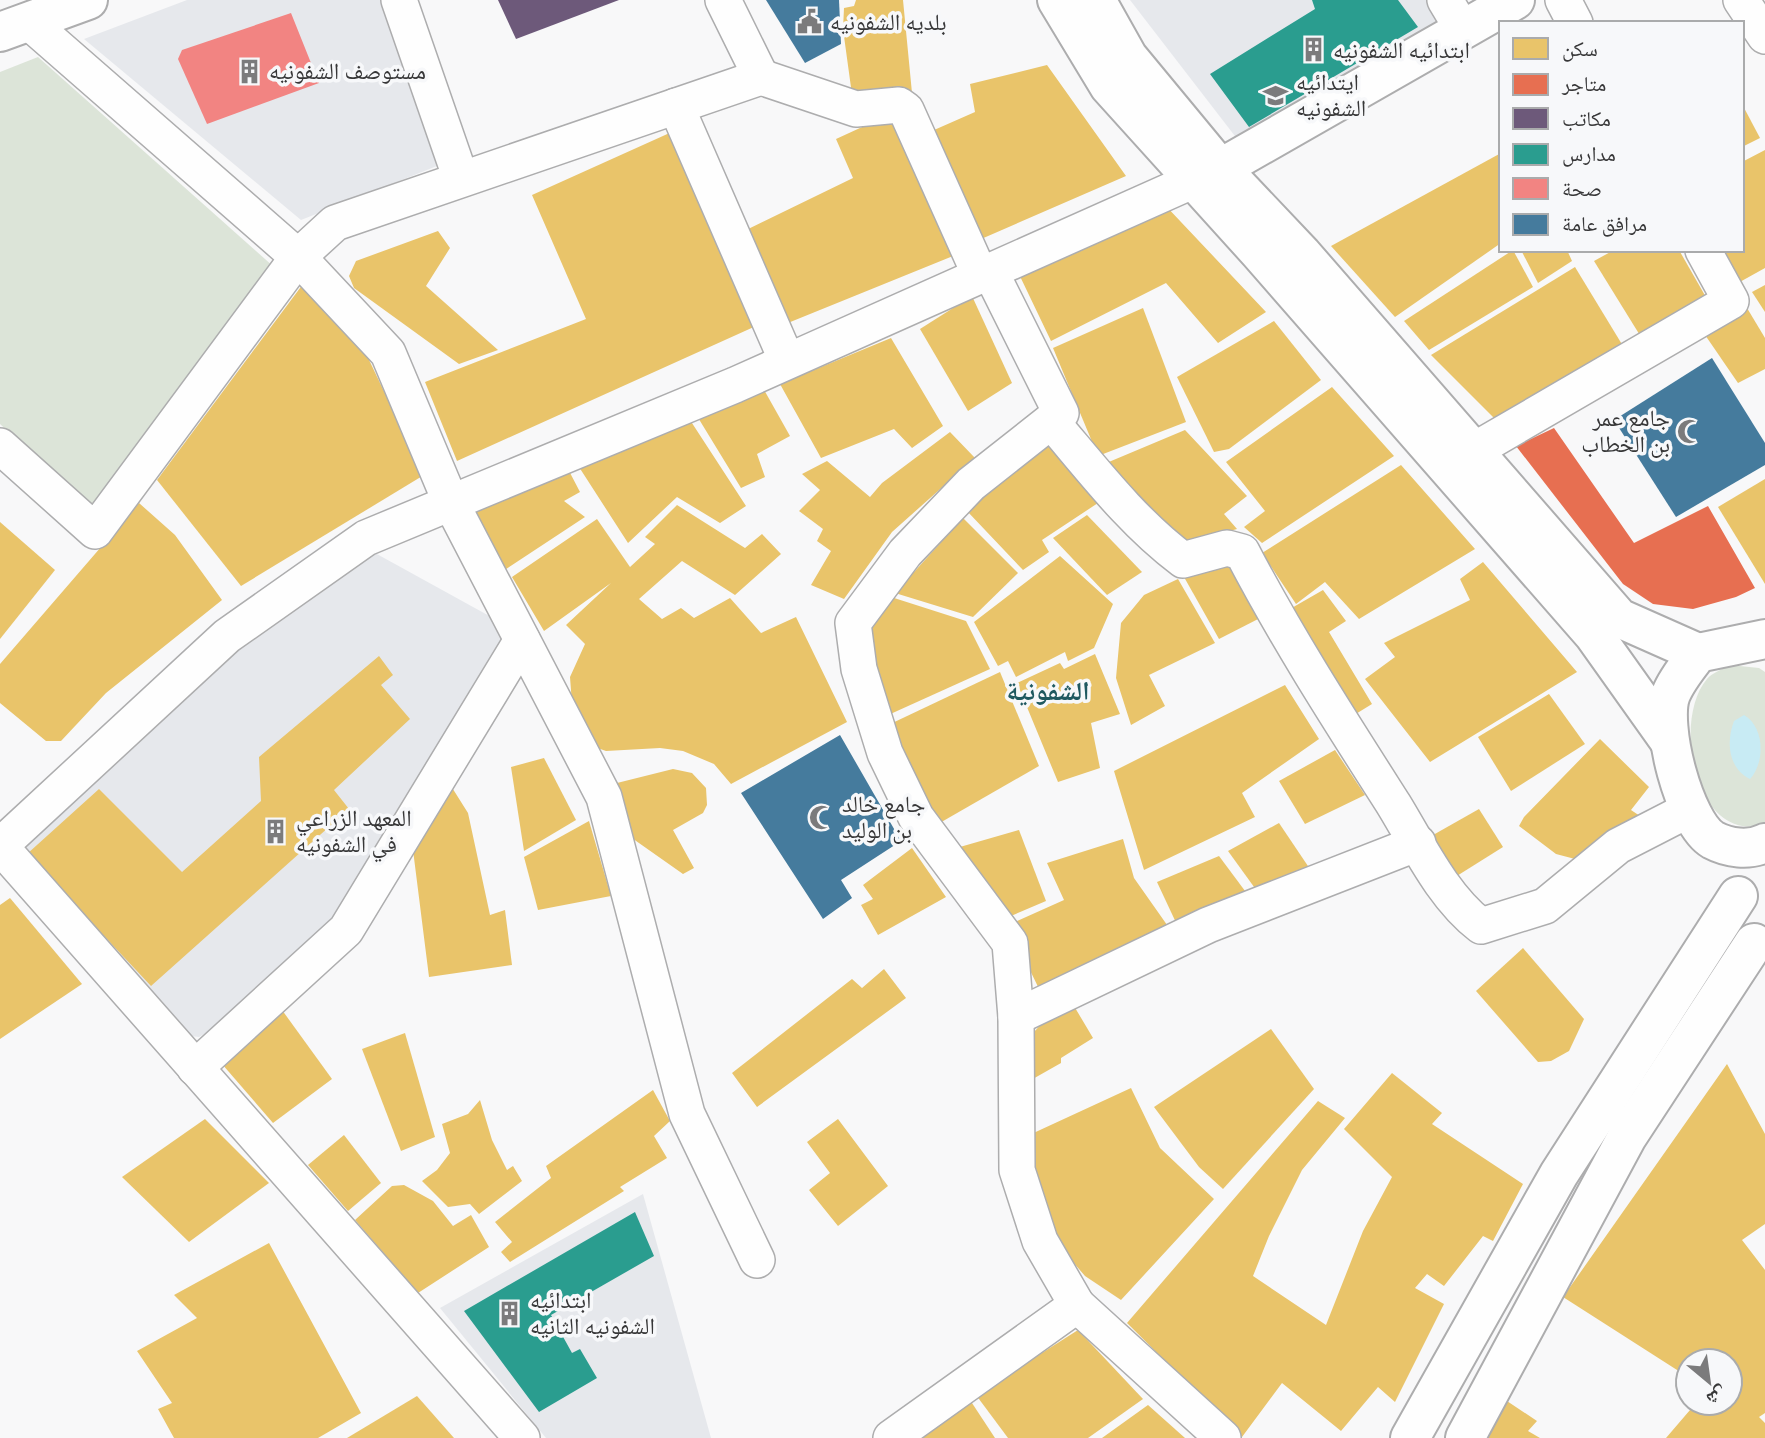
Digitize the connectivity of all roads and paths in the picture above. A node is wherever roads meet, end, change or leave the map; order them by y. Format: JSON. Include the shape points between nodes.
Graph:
{"nodes":[{"id":1,"x":88,"y":0,"type":"edge"},
{"id":2,"x":399,"y":0,"type":"edge"},
{"id":3,"x":723,"y":0,"type":"edge"},
{"id":4,"x":1057,"y":0,"type":"edge"},
{"id":5,"x":1096,"y":0,"type":"edge"},
{"id":6,"x":1515,"y":0,"type":"edge"},
{"id":7,"x":1563,"y":0,"type":"edge"},
{"id":8,"x":1741,"y":0,"type":"edge"},
{"id":9,"x":1454,"y":15,"type":"edge"},
{"id":10,"x":1574,"y":21,"type":"edge"},
{"id":11,"x":14,"y":27,"type":"edge"},
{"id":12,"x":1765,"y":36,"type":"edge"},
{"id":13,"x":761,"y":77,"type":"junction"},
{"id":14,"x":676,"y":106,"type":"junction"},
{"id":15,"x":1207,"y":174,"type":"junction"},
{"id":16,"x":461,"y":179,"type":"junction"},
{"id":17,"x":1704,"y":252,"type":"edge"},
{"id":18,"x":298,"y":257,"type":"junction"},
{"id":19,"x":985,"y":273,"type":"junction"},
{"id":20,"x":787,"y":361,"type":"junction"},
{"id":21,"x":1052,"y":421,"type":"junction"},
{"id":22,"x":0,"y":446,"type":"edge"},
{"id":23,"x":1473,"y":451,"type":"junction"},
{"id":24,"x":451,"y":503,"type":"junction"},
{"id":25,"x":1765,"y":637,"type":"edge"},
{"id":26,"x":522,"y":640,"type":"junction"},
{"id":27,"x":1698,"y":653,"type":"junction"},
{"id":28,"x":1668,"y":739,"type":"junction"},
{"id":29,"x":1700,"y":824,"type":"junction"},
{"id":30,"x":1418,"y":843,"type":"junction"},
{"id":31,"x":1765,"y":843,"type":"edge"},
{"id":32,"x":1738,"y":896,"type":"junction"},
{"id":33,"x":1759,"y":956,"type":"edge"},
{"id":34,"x":1016,"y":1017,"type":"junction"},
{"id":35,"x":195,"y":1068,"type":"junction"},
{"id":36,"x":757,"y":1260,"type":"dead end"},
{"id":37,"x":1077,"y":1305,"type":"junction"},
{"id":38,"x":522,"y":1438,"type":"edge"},
{"id":39,"x":891,"y":1438,"type":"edge"},
{"id":40,"x":1223,"y":1438,"type":"edge"},
{"id":41,"x":1410,"y":1438,"type":"edge"},
{"id":42,"x":1465,"y":1438,"type":"edge"}],
"edges":[{"from":1,"to":11,"type":"main road"},
{"from":2,"to":16,"type":"street"},
{"from":3,"to":13,"type":"street"},
{"from":4,"to":15,"type":"main road","via":[[1109,86]]},
{"from":5,"to":15,"type":"main road","via":[[1128,57]]},
{"from":6,"to":9,"type":"main road"},
{"from":7,"to":10,"type":"street"},
{"from":8,"to":12,"type":"street"},
{"from":9,"to":15,"type":"main road"},
{"from":11,"to":18,"type":"street"},
{"from":13,"to":14,"type":"street"},
{"from":13,"to":19,"type":"street","via":[[856,109],[899,105],[906,110]]},
{"from":14,"to":16,"type":"street"},
{"from":14,"to":20,"type":"street"},
{"from":15,"to":19,"type":"street"},
{"from":15,"to":23,"type":"main road","via":[[1302,254]]},
{"from":15,"to":28,"type":"main road","via":[[1259,252],[1594,635]]},
{"from":16,"to":18,"type":"street","via":[[335,223]]},
{"from":17,"to":23,"type":"street","via":[[1731,301]]},
{"from":18,"to":22,"type":"street","via":[[95,531]]},
{"from":18,"to":24,"type":"street","via":[[387,353]]},
{"from":19,"to":20,"type":"street"},
{"from":19,"to":21,"type":"street","via":[[1061,413]]},
{"from":20,"to":24,"type":"street"},
{"from":21,"to":30,"type":"street","via":[[1110,489],[1183,561],[1227,548],[1242,552],[1282,629]]},
{"from":21,"to":34,"type":"street","via":[[971,484],[905,553],[853,623],[859,669],[885,753],[911,806],[1010,943]]},
{"from":23,"to":27,"type":"main road","via":[[1619,618]]},
{"from":24,"to":26,"type":"street"},
{"from":24,"to":35,"type":"street","via":[[366,538],[227,636],[0,846]]},
{"from":25,"to":27,"type":"main road"},
{"from":26,"to":35,"type":"street","via":[[346,930]]},
{"from":26,"to":36,"type":"street","via":[[604,797],[687,1114]]},
{"from":27,"to":28,"type":"main road","via":[[1671,694]]},
{"from":28,"to":29,"type":"main road"},
{"from":29,"to":30,"type":"street","via":[[1618,846],[1545,906],[1481,926],[1461,911]]},
{"from":29,"to":31,"type":"main road","via":[[1741,849]]},
{"from":29,"to":32,"type":"main road"},
{"from":30,"to":34,"type":"street","via":[[1208,925]]},
{"from":32,"to":33,"type":"main road"},
{"from":32,"to":41,"type":"main road","via":[[1559,1174]]},
{"from":33,"to":42,"type":"main road","via":[[1627,1137]]},
{"from":34,"to":37,"type":"street","via":[[1017,1170],[1040,1241]]},
{"from":35,"to":38,"type":"street"},
{"from":37,"to":39,"type":"street"},
{"from":37,"to":40,"type":"street"}]}
